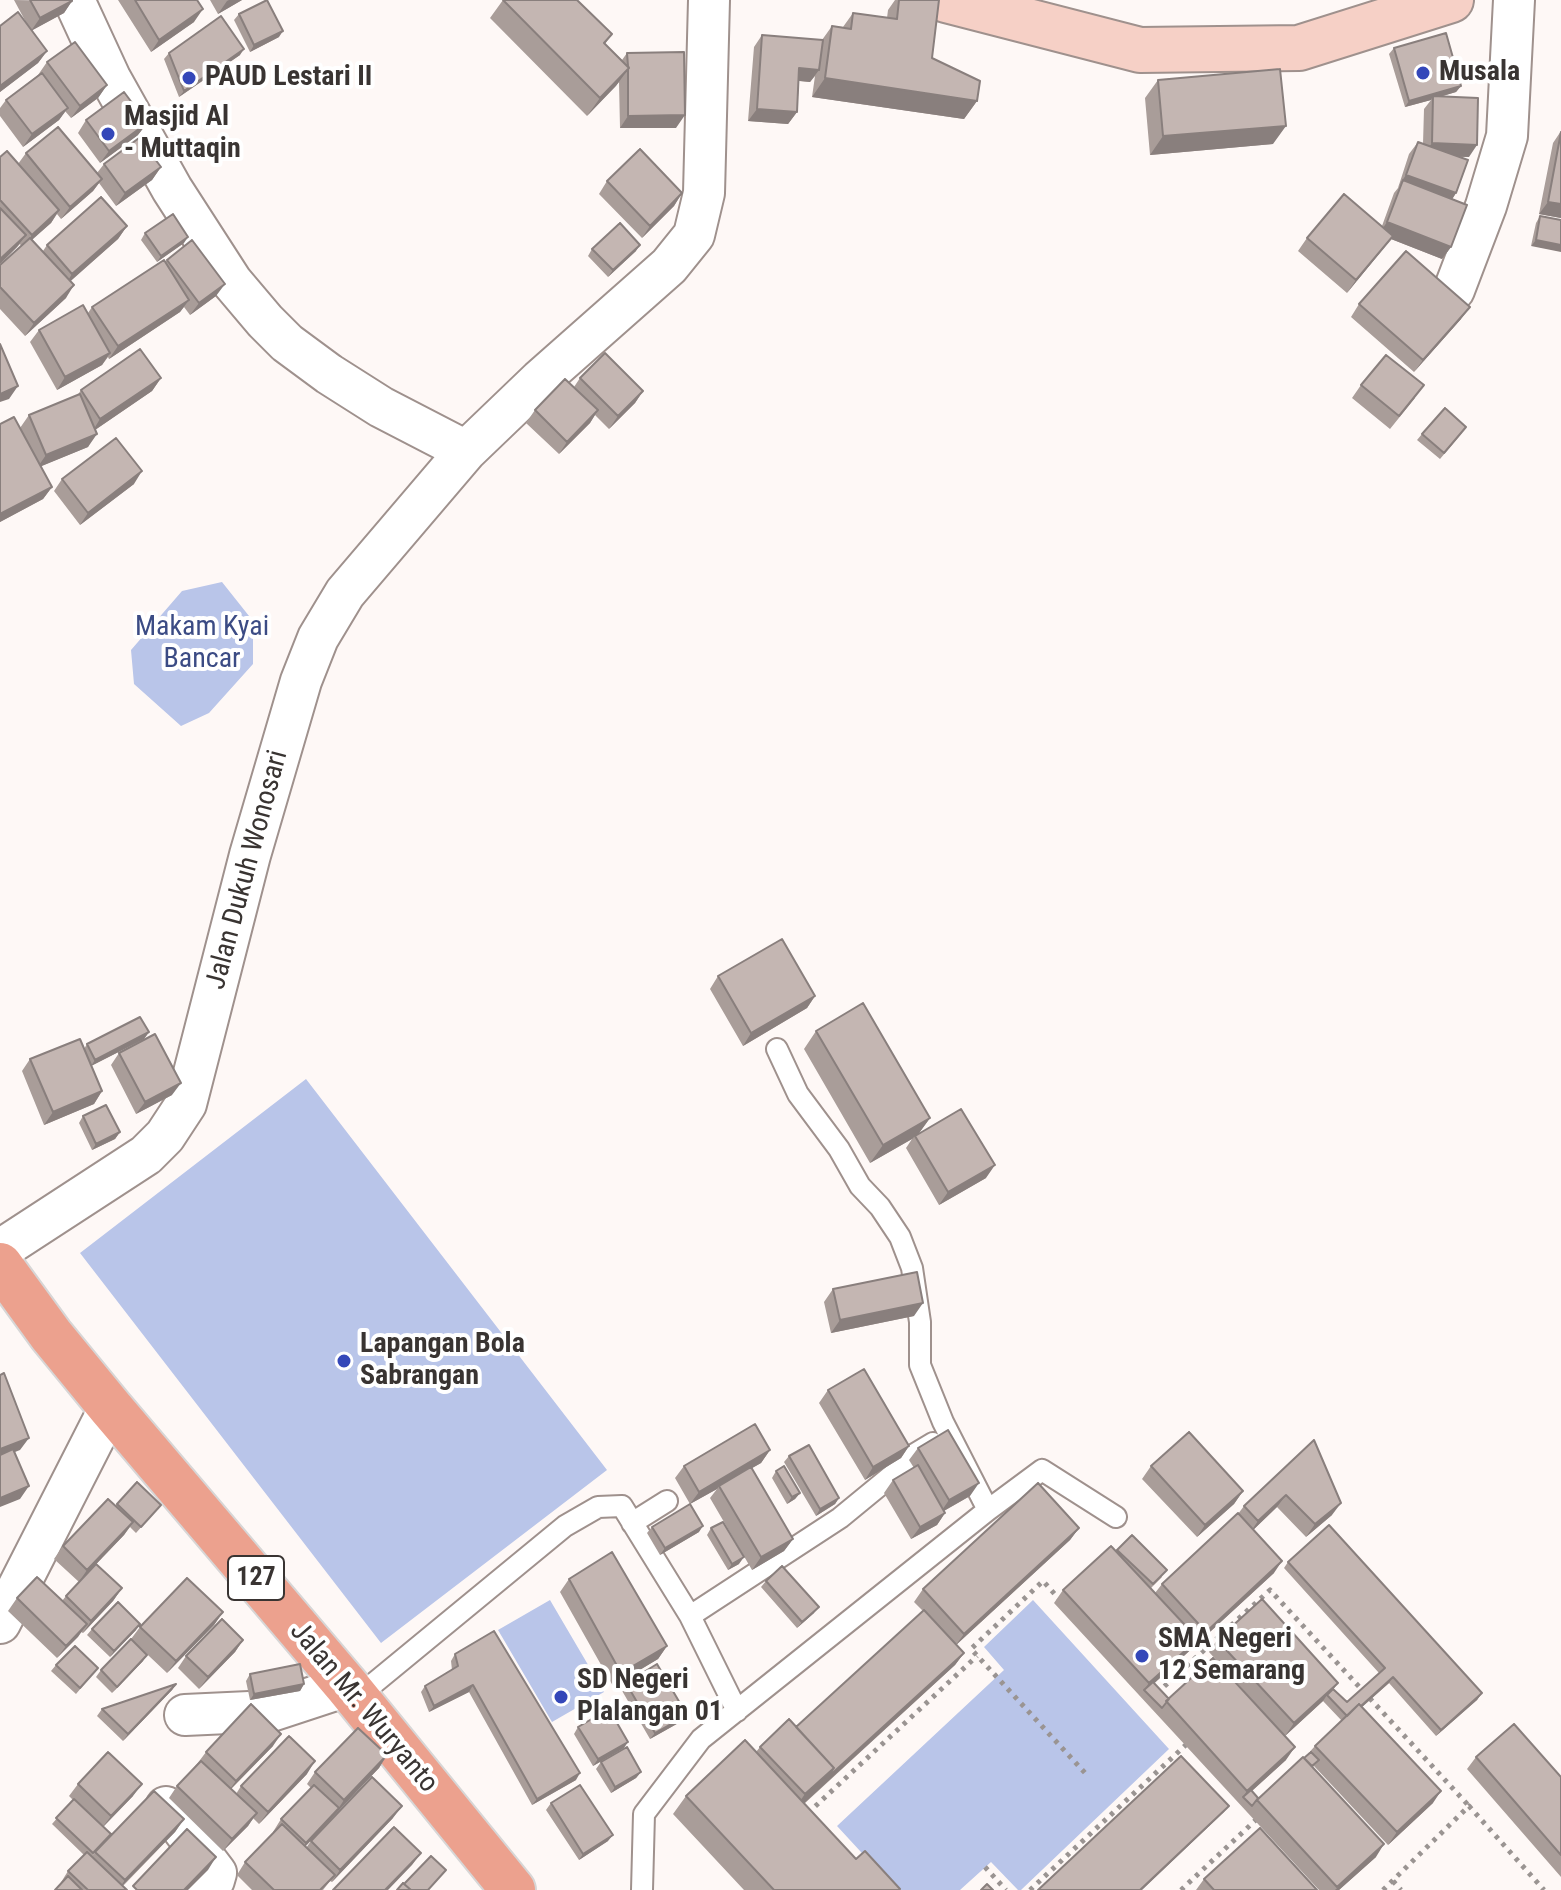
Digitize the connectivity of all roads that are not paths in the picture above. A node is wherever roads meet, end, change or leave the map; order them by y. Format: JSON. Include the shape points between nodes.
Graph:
{"nodes":[{"id":1,"x":74,"y":0,"type":"edge"},
{"id":2,"x":709,"y":0,"type":"edge"},
{"id":3,"x":946,"y":0,"type":"edge"},
{"id":4,"x":1451,"y":0,"type":"edge"},
{"id":5,"x":1514,"y":0,"type":"edge"},
{"id":6,"x":1454,"y":290,"type":"edge"},
{"id":7,"x":466,"y":451,"type":"junction"},
{"id":8,"x":777,"y":1049,"type":"dead end"},
{"id":9,"x":0,"y":1250,"type":"edge"},
{"id":10,"x":0,"y":1265,"type":"edge"},
{"id":11,"x":110,"y":1407,"type":"junction"},
{"id":12,"x":949,"y":1433,"type":"junction"},
{"id":13,"x":667,"y":1501,"type":"dead end"},
{"id":14,"x":988,"y":1510,"type":"junction"},
{"id":15,"x":1116,"y":1517,"type":"dead end"},
{"id":16,"x":632,"y":1523,"type":"junction"},
{"id":17,"x":690,"y":1616,"type":"junction"},
{"id":18,"x":0,"y":1623,"type":"edge"},
{"id":19,"x":351,"y":1692,"type":"junction"},
{"id":20,"x":737,"y":1711,"type":"junction"},
{"id":21,"x":185,"y":1715,"type":"dead end"},
{"id":22,"x":166,"y":1807,"type":"edge"},
{"id":23,"x":204,"y":1890,"type":"edge"},
{"id":24,"x":513,"y":1890,"type":"edge"},
{"id":25,"x":642,"y":1890,"type":"edge"}],
"edges":[{"from":1,"to":7,"type":"street","via":[[172,189],[232,282],[265,321],[329,374]]},
{"from":2,"to":7,"type":"street","name":"Jalan Dukuh Wonosari","via":[[704,193],[694,235],[669,266]]},
{"from":3,"to":4,"type":"main road","via":[[1140,50],[1299,48]]},
{"from":5,"to":6,"type":"street","via":[[1507,136]]},
{"from":7,"to":9,"type":"street","name":"Jalan Dukuh Wonosari","via":[[345,593],[318,638],[250,855],[186,1104],[146,1155]]},
{"from":8,"to":12,"type":"lane","via":[[798,1094],[900,1237],[912,1268],[920,1365]]},
{"from":10,"to":11,"type":"main road","name":"Jalan Mr. Wuryanto","number":"127"},
{"from":11,"to":18,"type":"street"},
{"from":11,"to":19,"type":"main road","name":"Jalan Mr. Wuryanto","number":"127"},
{"from":12,"to":14,"type":"lane"},
{"from":12,"to":17,"type":"lane","via":[[908,1458],[840,1518]]},
{"from":13,"to":16,"type":"lane"},
{"from":14,"to":15,"type":"lane","via":[[1042,1470]]},
{"from":14,"to":20,"type":"lane"},
{"from":16,"to":17,"type":"lane"},
{"from":16,"to":19,"type":"lane","via":[[622,1506],[598,1507],[565,1526]]},
{"from":17,"to":20,"type":"lane"},
{"from":19,"to":21,"type":"street","via":[[271,1711]]},
{"from":19,"to":24,"type":"main road","name":"Jalan Mr. Wuryanto","number":"127"},
{"from":20,"to":25,"type":"lane","via":[[701,1739],[644,1814]]},
{"from":22,"to":23,"type":"street","via":[[216,1873]]}]}
